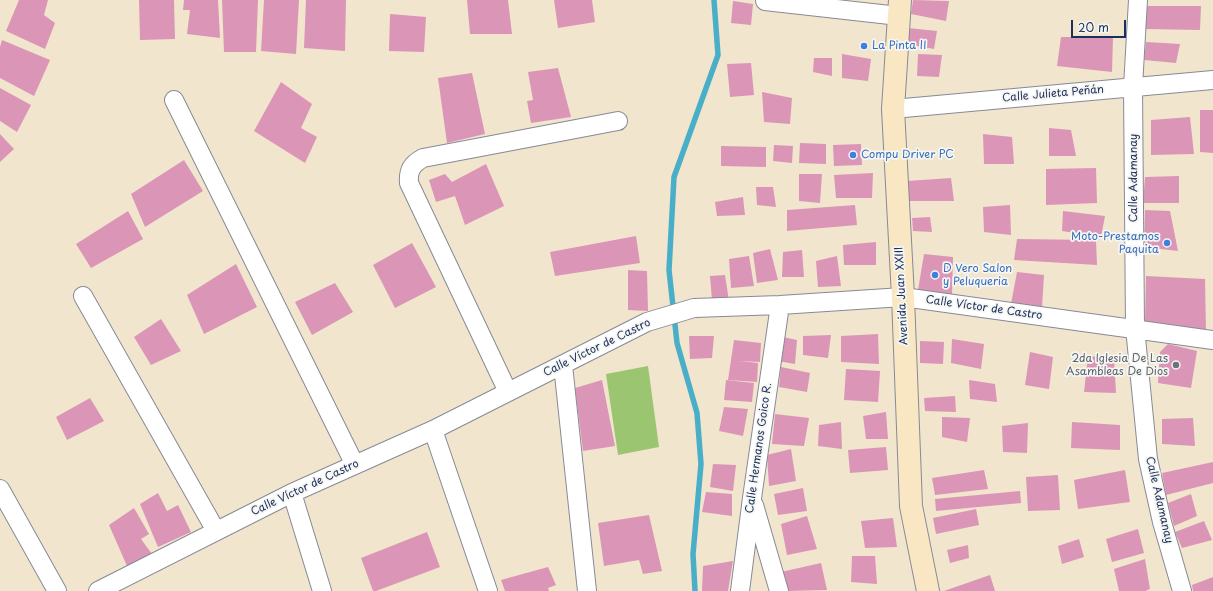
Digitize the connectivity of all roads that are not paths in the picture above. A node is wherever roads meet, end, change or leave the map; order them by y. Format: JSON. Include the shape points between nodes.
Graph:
{"nodes":[{"id":1,"x":1138,"y":0,"type":"edge"},
{"id":2,"x":765,"y":1,"type":"dead end"},
{"id":3,"x":899,"y":8,"type":"edge"},
{"id":4,"x":1213,"y":80,"type":"edge"},
{"id":5,"x":1133,"y":87,"type":"junction"},
{"id":6,"x":174,"y":100,"type":"dead end"},
{"id":7,"x":893,"y":109,"type":"junction"},
{"id":8,"x":618,"y":121,"type":"dead end"},
{"id":9,"x":83,"y":296,"type":"dead end"},
{"id":10,"x":903,"y":297,"type":"junction"},
{"id":11,"x":780,"y":305,"type":"junction"},
{"id":12,"x":1135,"y":328,"type":"junction"},
{"id":13,"x":1213,"y":340,"type":"edge"},
{"id":14,"x":562,"y":365,"type":"junction"},
{"id":15,"x":508,"y":392,"type":"junction"},
{"id":16,"x":433,"y":430,"type":"junction"},
{"id":17,"x":355,"y":465,"type":"junction"},
{"id":18,"x":0,"y":489,"type":"edge"},
{"id":19,"x":292,"y":493,"type":"junction"},
{"id":20,"x":752,"y":498,"type":"junction"},
{"id":21,"x":216,"y":531,"type":"junction"},
{"id":22,"x":57,"y":591,"type":"edge"},
{"id":23,"x":98,"y":591,"type":"edge"},
{"id":24,"x":322,"y":591,"type":"edge"},
{"id":25,"x":488,"y":591,"type":"edge"},
{"id":26,"x":587,"y":591,"type":"edge"},
{"id":27,"x":740,"y":591,"type":"edge"},
{"id":28,"x":778,"y":591,"type":"edge"},
{"id":29,"x":928,"y":591,"type":"edge"},
{"id":30,"x":1182,"y":591,"type":"edge"}],
"edges":[{"from":1,"to":5,"type":"street","name":"Calle Adamanay"},
{"from":2,"to":3,"type":"street"},
{"from":3,"to":7,"type":"main road","name":"Avenida Juan XXIII"},
{"from":4,"to":5,"type":"street","name":"Calle Julieta Peñán"},
{"from":5,"to":7,"type":"street","name":"Calle Julieta Peñán"},
{"from":5,"to":12,"type":"street","name":"Calle Adamanay"},
{"from":6,"to":17,"type":"street"},
{"from":7,"to":10,"type":"main road","name":"Avenida Juan XXIII"},
{"from":8,"to":15,"type":"street","via":[[423,158],[410,169],[409,183]]},
{"from":9,"to":21,"type":"street"},
{"from":10,"to":11,"type":"street","name":"Calle Víctor de Castro"},
{"from":10,"to":12,"type":"street","name":"Calle Víctor de Castro"},
{"from":10,"to":29,"type":"main road","name":"Avenida Juan XXIII","via":[[911,506]]},
{"from":11,"to":14,"type":"street","name":"Calle Víctor de Castro","via":[[694,308],[647,322]]},
{"from":11,"to":20,"type":"street","name":"Calle Hermanos Goico R."},
{"from":12,"to":13,"type":"street","name":"Calle Víctor de Castro"},
{"from":12,"to":30,"type":"street","name":"Calle Adamanay","via":[[1148,459],[1162,522]]},
{"from":14,"to":15,"type":"street","name":"Calle Víctor de Castro"},
{"from":14,"to":26,"type":"street"},
{"from":15,"to":16,"type":"street","name":"Calle Víctor de Castro"},
{"from":16,"to":17,"type":"street","name":"Calle Víctor de Castro"},
{"from":16,"to":25,"type":"street"},
{"from":17,"to":19,"type":"street","name":"Calle Víctor de Castro"},
{"from":18,"to":22,"type":"street"},
{"from":19,"to":21,"type":"street","name":"Calle Víctor de Castro"},
{"from":19,"to":24,"type":"street"},
{"from":20,"to":27,"type":"street","name":"Calle Hermanos Goico R."},
{"from":20,"to":28,"type":"street"},
{"from":21,"to":23,"type":"street","name":"Calle Víctor de Castro"}]}
